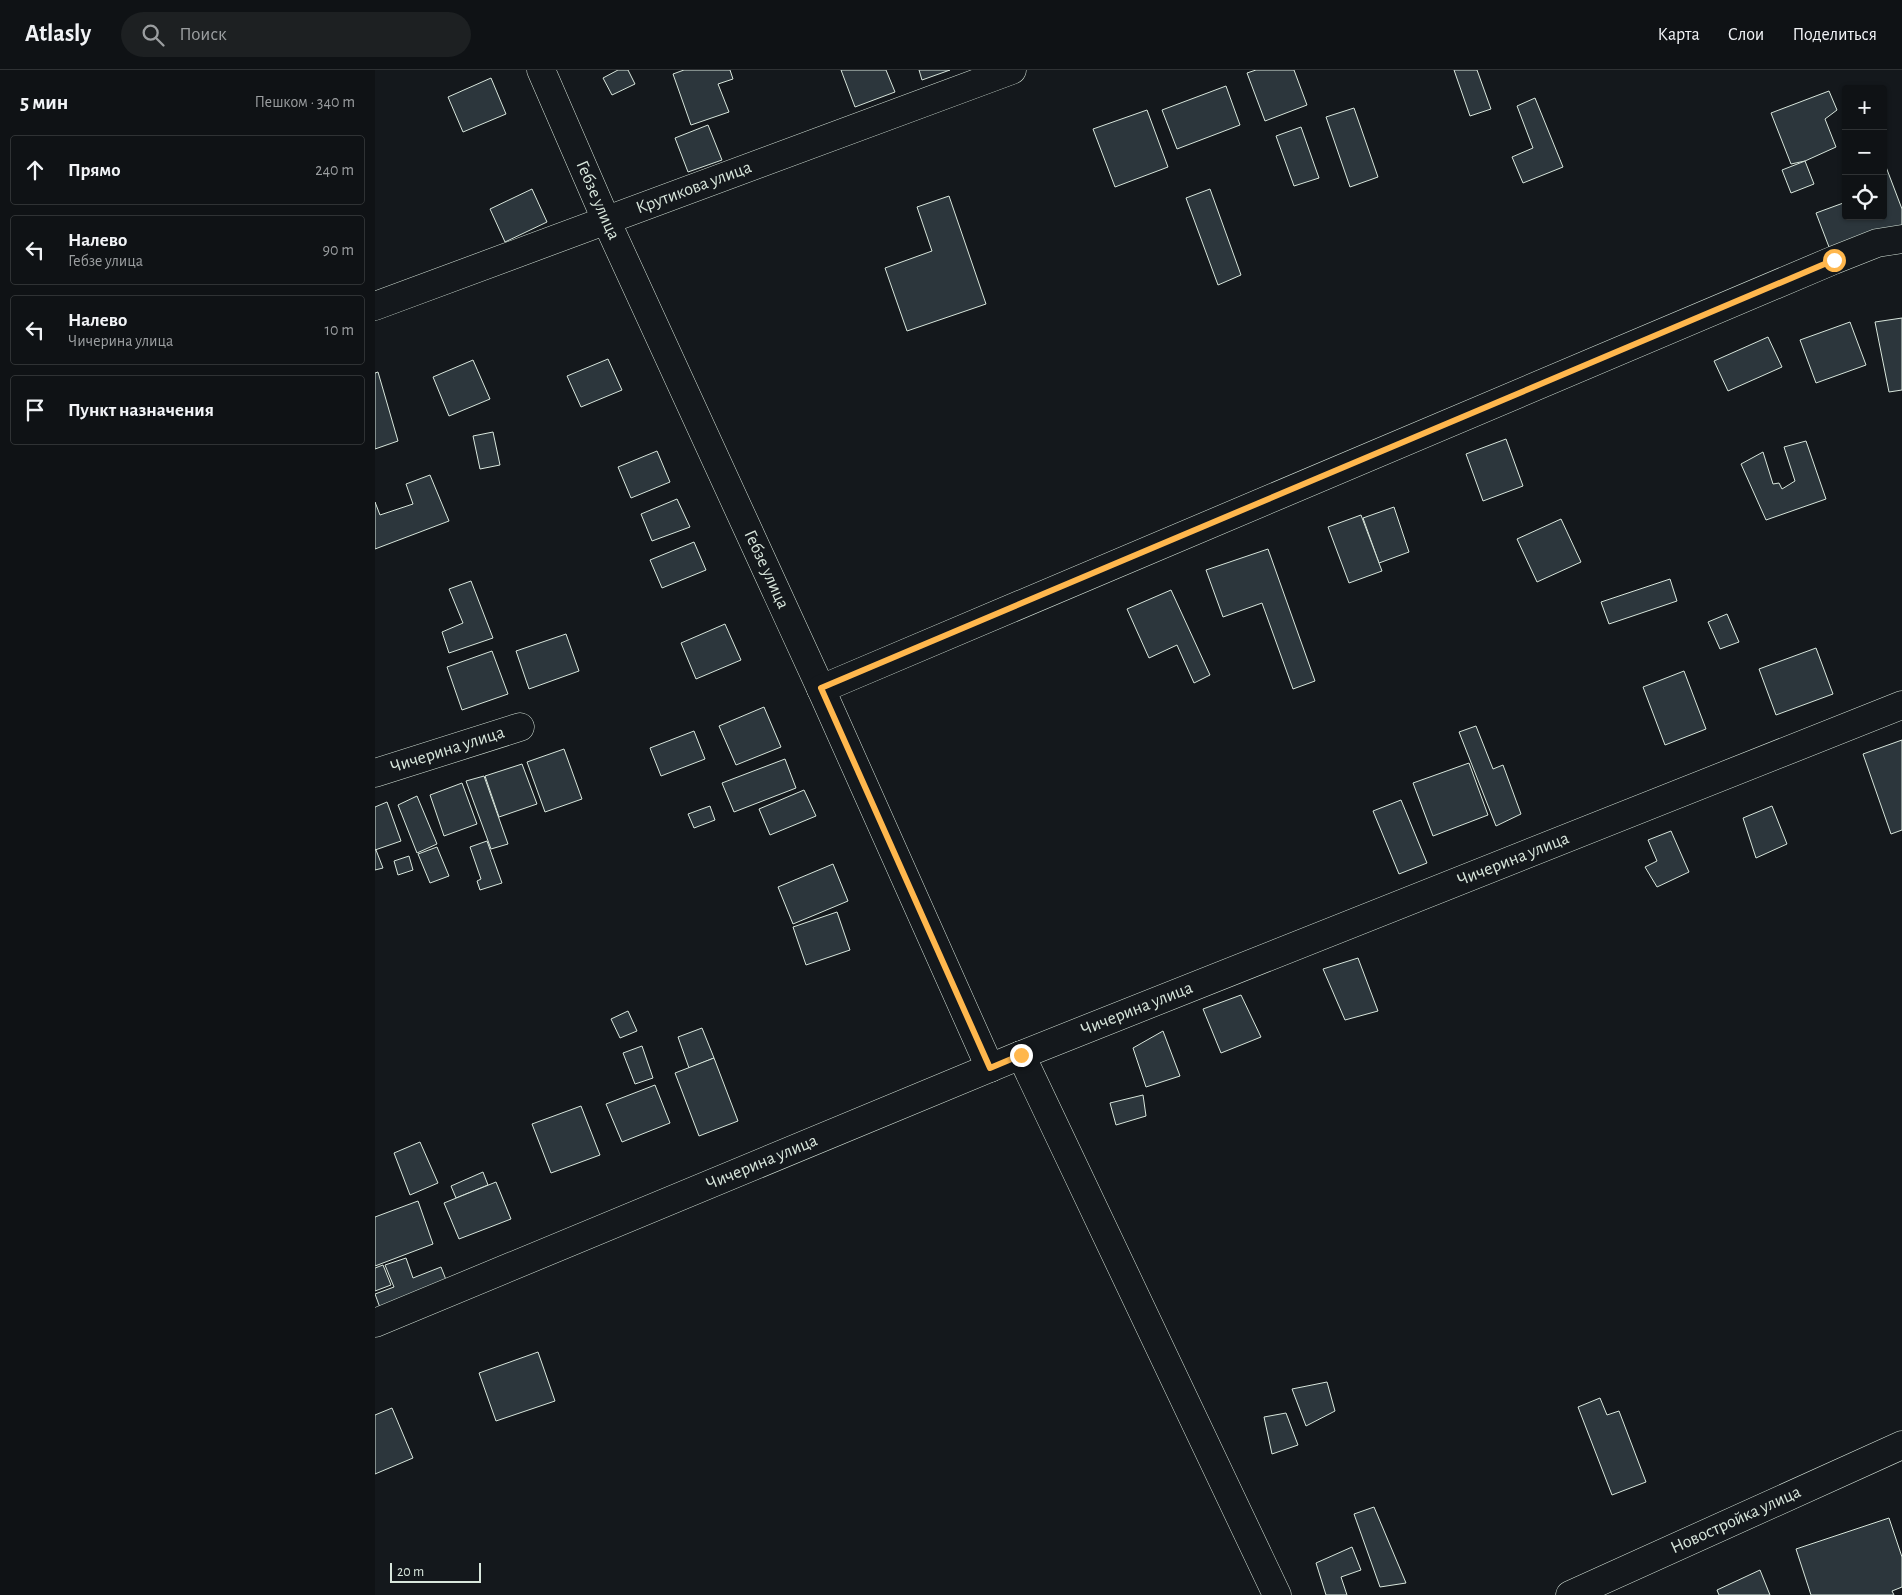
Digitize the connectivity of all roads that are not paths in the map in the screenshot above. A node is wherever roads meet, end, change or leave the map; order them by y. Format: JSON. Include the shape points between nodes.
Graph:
{"nodes":[{"id":1,"x":541,"y":70,"type":"edge"},
{"id":2,"x":1012,"y":70,"type":"edge"},
{"id":3,"x":607,"y":220,"type":"junction"},
{"id":4,"x":1902,"y":239,"type":"edge"},
{"id":5,"x":375,"y":306,"type":"edge"},
{"id":6,"x":821,"y":688,"type":"junction"},
{"id":7,"x":1902,"y":705,"type":"edge"},
{"id":8,"x":520,"y":727,"type":"dead end"},
{"id":9,"x":375,"y":773,"type":"edge"},
{"id":10,"x":1021,"y":1055,"type":"junction"},
{"id":11,"x":990,"y":1068,"type":"junction"},
{"id":12,"x":375,"y":1323,"type":"edge"},
{"id":13,"x":1902,"y":1445,"type":"edge"},
{"id":14,"x":1277,"y":1595,"type":"edge"},
{"id":15,"x":1570,"y":1595,"type":"edge"}],
"edges":[{"from":1,"to":3,"type":"street","name":"Гебзе улица"},
{"from":2,"to":3,"type":"street","name":"Крутикова улица"},
{"from":3,"to":5,"type":"street","name":"Крутикова улица"},
{"from":3,"to":6,"type":"street","name":"Гебзе улица"},
{"from":4,"to":6,"type":"street","via":[[1877,243],[1834,260]]},
{"from":6,"to":11,"type":"street","name":"Гебзе улица"},
{"from":7,"to":10,"type":"street","name":"Чичерина улица"},
{"from":8,"to":9,"type":"street","name":"Чичерина улица"},
{"from":10,"to":11,"type":"street","name":"Чичерина улица"},
{"from":10,"to":14,"type":"street"},
{"from":11,"to":12,"type":"street","name":"Чичерина улица"},
{"from":13,"to":15,"type":"street","name":"Новостройка улица"}]}
